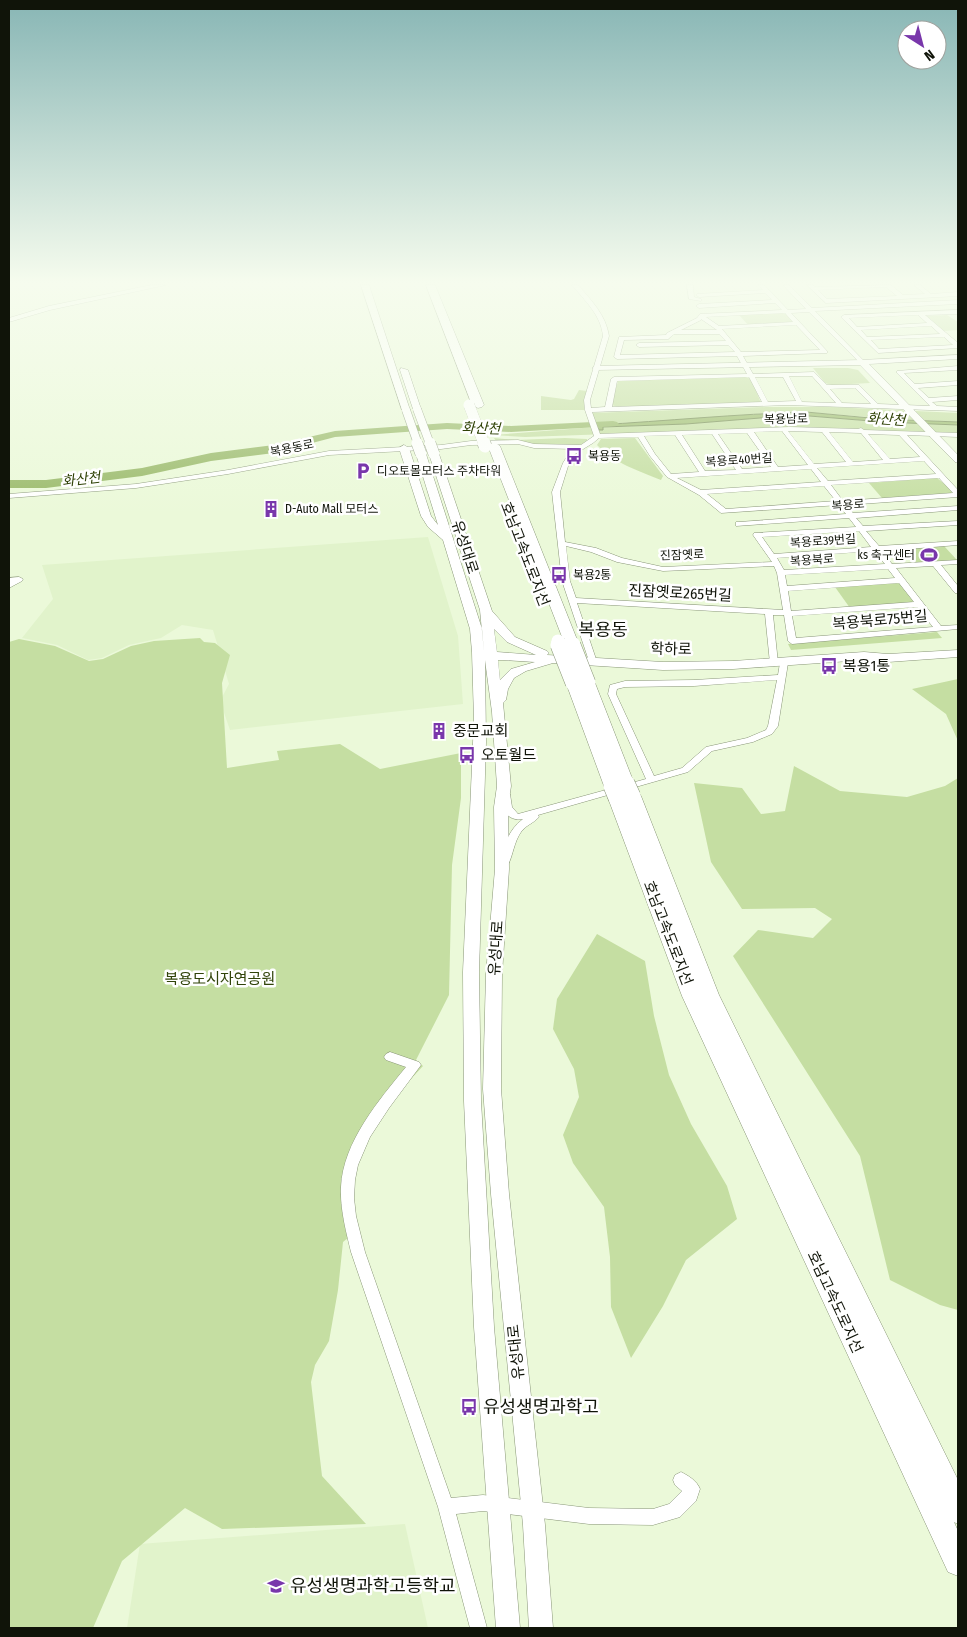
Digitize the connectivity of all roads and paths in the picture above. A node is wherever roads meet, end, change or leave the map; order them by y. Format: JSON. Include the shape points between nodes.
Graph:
{"nodes":[{"id":1,"x":390,"y":361,"type":"edge"},
{"id":2,"x":455,"y":361,"type":"edge"},
{"id":3,"x":458,"y":361,"type":"edge"},
{"id":4,"x":598,"y":361,"type":"edge"},
{"id":5,"x":744,"y":361,"type":"edge"},
{"id":6,"x":872,"y":361,"type":"edge"},
{"id":7,"x":862,"y":362,"type":"junction"},
{"id":8,"x":402,"y":364,"type":"dead end"},
{"id":9,"x":746,"y":365,"type":"junction"},
{"id":10,"x":681,"y":366,"type":"junction"},
{"id":11,"x":596,"y":368,"type":"junction"},
{"id":12,"x":958,"y":368,"type":"edge"},
{"id":13,"x":752,"y":376,"type":"junction"},
{"id":14,"x":785,"y":376,"type":"junction"},
{"id":15,"x":686,"y":378,"type":"junction"},
{"id":16,"x":958,"y":383,"type":"edge"},
{"id":17,"x":913,"y":386,"type":"junction"},
{"id":18,"x":824,"y":387,"type":"junction"},
{"id":19,"x":958,"y":398,"type":"edge"},
{"id":20,"x":928,"y":400,"type":"junction"},
{"id":21,"x":800,"y":403,"type":"junction"},
{"id":22,"x":766,"y":404,"type":"junction"},
{"id":23,"x":840,"y":404,"type":"junction"},
{"id":24,"x":474,"y":405,"type":"junction"},
{"id":25,"x":876,"y":406,"type":"junction"},
{"id":26,"x":608,"y":409,"type":"junction"},
{"id":27,"x":908,"y":409,"type":"junction"},
{"id":28,"x":936,"y":409,"type":"junction"},
{"id":29,"x":958,"y":409,"type":"edge"},
{"id":30,"x":589,"y":412,"type":"junction"},
{"id":31,"x":749,"y":430,"type":"junction"},
{"id":32,"x":784,"y":430,"type":"junction"},
{"id":33,"x":824,"y":430,"type":"junction"},
{"id":34,"x":861,"y":430,"type":"junction"},
{"id":35,"x":714,"y":432,"type":"junction"},
{"id":36,"x":900,"y":432,"type":"junction"},
{"id":37,"x":931,"y":432,"type":"junction"},
{"id":38,"x":677,"y":433,"type":"junction"},
{"id":39,"x":597,"y":435,"type":"junction"},
{"id":40,"x":640,"y":435,"type":"junction"},
{"id":41,"x":958,"y":435,"type":"edge"},
{"id":42,"x":580,"y":447,"type":"junction"},
{"id":43,"x":404,"y":448,"type":"junction"},
{"id":44,"x":437,"y":450,"type":"junction"},
{"id":45,"x":925,"y":459,"type":"junction"},
{"id":46,"x":958,"y":460,"type":"edge"},
{"id":47,"x":888,"y":461,"type":"junction"},
{"id":48,"x":851,"y":464,"type":"junction"},
{"id":49,"x":811,"y":466,"type":"junction"},
{"id":50,"x":776,"y":469,"type":"junction"},
{"id":51,"x":740,"y":471,"type":"junction"},
{"id":52,"x":703,"y":473,"type":"junction"},
{"id":53,"x":669,"y":476,"type":"junction"},
{"id":54,"x":941,"y":476,"type":"junction"},
{"id":55,"x":825,"y":484,"type":"junction"},
{"id":56,"x":700,"y":492,"type":"junction"},
{"id":57,"x":958,"y":495,"type":"edge"},
{"id":58,"x":9,"y":496,"type":"edge"},
{"id":59,"x":840,"y":503,"type":"junction"},
{"id":60,"x":958,"y":508,"type":"edge"},
{"id":61,"x":850,"y":516,"type":"junction"},
{"id":62,"x":958,"y":523,"type":"edge"},
{"id":63,"x":739,"y":524,"type":"dead end"},
{"id":64,"x":862,"y":529,"type":"junction"},
{"id":65,"x":447,"y":539,"type":"junction"},
{"id":66,"x":561,"y":543,"type":"junction"},
{"id":67,"x":958,"y":543,"type":"edge"},
{"id":68,"x":876,"y":549,"type":"junction"},
{"id":69,"x":775,"y":560,"type":"junction"},
{"id":70,"x":958,"y":562,"type":"edge"},
{"id":71,"x":934,"y":563,"type":"junction"},
{"id":72,"x":890,"y":565,"type":"junction"},
{"id":73,"x":781,"y":573,"type":"junction"},
{"id":74,"x":9,"y":580,"type":"edge"},
{"id":75,"x":902,"y":580,"type":"junction"},
{"id":76,"x":9,"y":586,"type":"edge"},
{"id":77,"x":783,"y":589,"type":"junction"},
{"id":78,"x":958,"y":591,"type":"edge"},
{"id":79,"x":573,"y":600,"type":"junction"},
{"id":80,"x":920,"y":604,"type":"junction"},
{"id":81,"x":486,"y":610,"type":"junction"},
{"id":82,"x":769,"y":612,"type":"junction"},
{"id":83,"x":787,"y":613,"type":"junction"},
{"id":84,"x":958,"y":627,"type":"edge"},
{"id":85,"x":939,"y":629,"type":"junction"},
{"id":86,"x":958,"y":646,"type":"edge"},
{"id":87,"x":958,"y":653,"type":"edge"},
{"id":88,"x":485,"y":656,"type":"junction"},
{"id":89,"x":864,"y":656,"type":"junction"},
{"id":90,"x":560,"y":659,"type":"junction"},
{"id":91,"x":593,"y":662,"type":"junction"},
{"id":92,"x":779,"y":663,"type":"junction"},
{"id":93,"x":780,"y":678,"type":"junction"},
{"id":94,"x":498,"y":712,"type":"junction"},
{"id":95,"x":651,"y":780,"type":"junction"},
{"id":96,"x":504,"y":786,"type":"junction"},
{"id":97,"x":622,"y":791,"type":"junction"},
{"id":98,"x":553,"y":809,"type":"junction"},
{"id":99,"x":502,"y":869,"type":"junction"},
{"id":100,"x":390,"y":1058,"type":"dead end"},
{"id":101,"x":681,"y":1480,"type":"dead end"},
{"id":102,"x":499,"y":1506,"type":"junction"},
{"id":103,"x":446,"y":1507,"type":"junction"},
{"id":104,"x":532,"y":1509,"type":"junction"},
{"id":105,"x":958,"y":1510,"type":"edge"},
{"id":106,"x":958,"y":1562,"type":"edge"},
{"id":107,"x":479,"y":1628,"type":"edge"},
{"id":108,"x":508,"y":1628,"type":"edge"},
{"id":109,"x":541,"y":1628,"type":"edge"}],
"edges":[{"from":1,"to":65,"type":"street","name":"유성대로","bridge":true},
{"from":2,"to":24,"type":"highway","name":"호남고속도로지선"},
{"from":3,"to":24,"type":"highway","name":"호남고속도로지선"},
{"from":4,"to":11,"type":"street"},
{"from":5,"to":9,"type":"street"},
{"from":6,"to":7,"type":"street"},
{"from":7,"to":9,"type":"street"},
{"from":7,"to":27,"type":"street"},
{"from":8,"to":44,"type":"street","name":"유성대로","bridge":true,"via":[[417,409]]},
{"from":9,"to":10,"type":"street"},
{"from":9,"to":13,"type":"street"},
{"from":10,"to":11,"type":"street"},
{"from":10,"to":15,"type":"street"},
{"from":11,"to":30,"type":"street","via":[[587,400]]},
{"from":12,"to":17,"type":"street","via":[[898,372]]},
{"from":13,"to":14,"type":"street"},
{"from":13,"to":15,"type":"street"},
{"from":13,"to":22,"type":"street"},
{"from":14,"to":18,"type":"street","via":[[814,374]]},
{"from":14,"to":21,"type":"street"},
{"from":15,"to":26,"type":"street","via":[[614,379]]},
{"from":16,"to":17,"type":"street"},
{"from":17,"to":20,"type":"street"},
{"from":18,"to":23,"type":"street"},
{"from":18,"to":25,"type":"street","via":[[857,386]]},
{"from":19,"to":20,"type":"street"},
{"from":20,"to":28,"type":"street"},
{"from":21,"to":22,"type":"street"},
{"from":21,"to":23,"type":"street"},
{"from":22,"to":26,"type":"street"},
{"from":23,"to":25,"type":"street"},
{"from":24,"to":97,"type":"highway","name":"호남고속도로지선","bridge":true},
{"from":25,"to":27,"type":"street"},
{"from":26,"to":30,"type":"street"},
{"from":27,"to":28,"type":"street"},
{"from":27,"to":37,"type":"street"},
{"from":28,"to":29,"type":"street"},
{"from":30,"to":39,"type":"street"},
{"from":31,"to":32,"type":"street","name":"복용남로"},
{"from":31,"to":35,"type":"street","name":"복용남로"},
{"from":31,"to":50,"type":"street","name":"복용남로"},
{"from":32,"to":33,"type":"street","name":"복용남로"},
{"from":32,"to":49,"type":"street","name":"복용로40번길"},
{"from":33,"to":34,"type":"street","name":"복용남로"},
{"from":33,"to":48,"type":"street","name":"복용남로"},
{"from":34,"to":36,"type":"street","name":"복용남로"},
{"from":34,"to":47,"type":"street"},
{"from":35,"to":38,"type":"street","name":"복용남로"},
{"from":35,"to":51,"type":"street"},
{"from":36,"to":37,"type":"street","name":"복용남로"},
{"from":36,"to":45,"type":"street"},
{"from":37,"to":41,"type":"street","name":"복용남로"},
{"from":37,"to":46,"type":"street"},
{"from":38,"to":40,"type":"street","name":"복용남로"},
{"from":38,"to":52,"type":"street"},
{"from":39,"to":40,"type":"street","name":"복용남로"},
{"from":39,"to":42,"type":"street"},
{"from":40,"to":53,"type":"street"},
{"from":42,"to":44,"type":"street","name":"복용동로","via":[[534,446],[518,442],[471,443]]},
{"from":42,"to":66,"type":"street","via":[[569,456],[556,492]]},
{"from":43,"to":44,"type":"street","name":"복용동로"},
{"from":43,"to":58,"type":"street","name":"복용동로","via":[[329,453],[136,486]]},
{"from":43,"to":65,"type":"street","via":[[426,516]]},
{"from":44,"to":81,"type":"street","name":"유성대로"},
{"from":45,"to":47,"type":"street","name":"복용로40번길"},
{"from":45,"to":54,"type":"street"},
{"from":47,"to":48,"type":"street","name":"복용로40번길"},
{"from":48,"to":49,"type":"street","name":"복용로40번길"},
{"from":49,"to":50,"type":"street","name":"복용로40번길"},
{"from":49,"to":55,"type":"street","name":"복용로40번길"},
{"from":50,"to":51,"type":"street","name":"복용로40번길"},
{"from":51,"to":52,"type":"street","name":"복용로40번길"},
{"from":52,"to":53,"type":"street","name":"복용로40번길"},
{"from":53,"to":56,"type":"street"},
{"from":54,"to":55,"type":"street","name":"복용로40번길"},
{"from":54,"to":57,"type":"street"},
{"from":55,"to":56,"type":"street","name":"복용로40번길"},
{"from":55,"to":59,"type":"street","name":"복용로40번길"},
{"from":56,"to":59,"type":"street","via":[[724,511]]},
{"from":57,"to":59,"type":"street"},
{"from":59,"to":61,"type":"street","name":"복용로40번길"},
{"from":60,"to":61,"type":"street","name":"복용로"},
{"from":61,"to":63,"type":"street","name":"복용로"},
{"from":61,"to":64,"type":"street","name":"복용로39번길"},
{"from":62,"to":64,"type":"street","name":"복용로39번길"},
{"from":64,"to":68,"type":"street","name":"복용로39번길"},
{"from":64,"to":69,"type":"street","name":"복용로39번길","via":[[757,536]]},
{"from":65,"to":88,"type":"street","name":"유성대로"},
{"from":66,"to":69,"type":"street","name":"진잠옛로","via":[[663,569]]},
{"from":66,"to":79,"type":"street","via":[[566,581]]},
{"from":67,"to":68,"type":"street","name":"복용로39번길"},
{"from":68,"to":69,"type":"street","name":"복용로39번길"},
{"from":68,"to":72,"type":"street","name":"복용로39번길"},
{"from":69,"to":73,"type":"street"},
{"from":70,"to":71,"type":"street","name":"복용북로"},
{"from":71,"to":72,"type":"street","name":"복용북로"},
{"from":71,"to":78,"type":"street"},
{"from":72,"to":73,"type":"street","name":"복용북로"},
{"from":72,"to":75,"type":"street","name":"복용북로75번길"},
{"from":73,"to":77,"type":"street"},
{"from":74,"to":76,"type":"street","via":[[19,579]]},
{"from":75,"to":77,"type":"street"},
{"from":75,"to":80,"type":"street","name":"복용북로75번길"},
{"from":77,"to":83,"type":"street"},
{"from":79,"to":82,"type":"street","name":"진잠옛로265번길"},
{"from":79,"to":91,"type":"street"},
{"from":80,"to":83,"type":"street","name":"복용북로75번길"},
{"from":80,"to":85,"type":"street","name":"복용북로75번길"},
{"from":81,"to":88,"type":"street","name":"유성대로"},
{"from":81,"to":90,"type":"street","via":[[502,634],[513,643]]},
{"from":82,"to":83,"type":"street","name":"진잠옛로265번길"},
{"from":82,"to":92,"type":"street"},
{"from":83,"to":85,"type":"street","name":"복용북로75번길","via":[[792,642]]},
{"from":84,"to":85,"type":"street"},
{"from":86,"to":89,"type":"street","name":"학하로"},
{"from":87,"to":89,"type":"street","name":"학하로","via":[[888,658]]},
{"from":88,"to":90,"type":"street","name":"학하로"},
{"from":88,"to":94,"type":"street","name":"유성대로"},
{"from":88,"to":102,"type":"street","name":"유성대로","via":[[470,968],[472,1129]]},
{"from":89,"to":92,"type":"street","name":"학하로"},
{"from":90,"to":91,"type":"street","name":"학하로"},
{"from":90,"to":94,"type":"street","via":[[514,672],[503,683]]},
{"from":91,"to":92,"type":"street","name":"학하로","via":[[664,666]]},
{"from":92,"to":93,"type":"street"},
{"from":93,"to":95,"type":"street","via":[[773,726],[768,732],[750,740],[709,749],[685,770]]},
{"from":93,"to":95,"type":"street","via":[[613,687],[612,694]]},
{"from":94,"to":96,"type":"street","name":"유성대로"},
{"from":95,"to":98,"type":"street"},
{"from":96,"to":98,"type":"street","via":[[507,807],[512,815],[517,817]]},
{"from":96,"to":99,"type":"street","name":"유성대로"},
{"from":97,"to":105,"type":"highway","name":"호남고속도로지선","via":[[709,995]]},
{"from":97,"to":106,"type":"highway","name":"호남고속도로지선","via":[[692,996]]},
{"from":98,"to":99,"type":"street","via":[[519,826],[513,834]]},
{"from":99,"to":104,"type":"street","name":"유성대로","via":[[494,974],[492,1089]]},
{"from":100,"to":103,"type":"street","via":[[415,1065],[392,1092],[355,1151],[348,1180],[348,1212],[358,1252]]},
{"from":101,"to":104,"type":"street","via":[[692,1489],[690,1495],[674,1511],[653,1517],[589,1516]]},
{"from":102,"to":103,"type":"street","via":[[483,1503]]},
{"from":102,"to":104,"type":"street"},
{"from":102,"to":108,"type":"street","name":"유성대로"},
{"from":103,"to":107,"type":"street"},
{"from":104,"to":109,"type":"street","name":"유성대로"}]}
